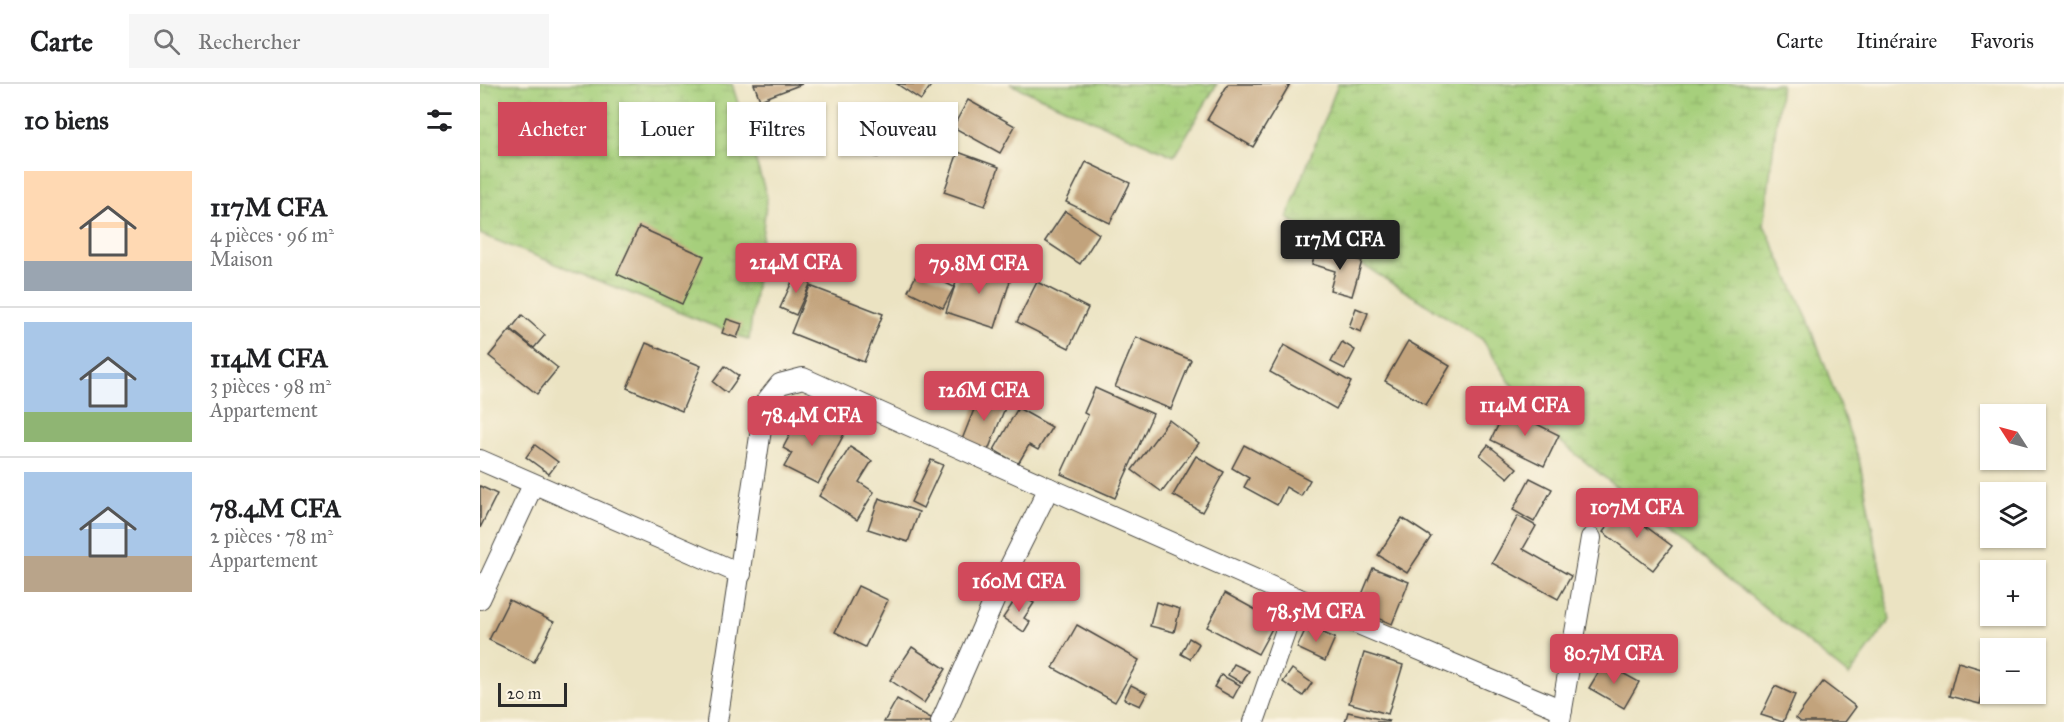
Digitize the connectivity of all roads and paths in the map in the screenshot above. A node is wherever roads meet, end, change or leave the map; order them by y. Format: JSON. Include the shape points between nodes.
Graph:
{"nodes":[{"id":1,"x":480,"y":460,"type":"edge"},
{"id":2,"x":534,"y":485,"type":"junction"},
{"id":3,"x":1049,"y":488,"type":"junction"},
{"id":4,"x":1592,"y":538,"type":"dead end"},
{"id":5,"x":741,"y":574,"type":"junction"},
{"id":6,"x":480,"y":598,"type":"edge"},
{"id":7,"x":1296,"y":598,"type":"junction"},
{"id":8,"x":1561,"y":716,"type":"edge"},
{"id":9,"x":717,"y":722,"type":"edge"},
{"id":10,"x":941,"y":722,"type":"edge"},
{"id":11,"x":1254,"y":722,"type":"edge"}],
"edges":[{"from":1,"to":2,"type":"street"},
{"from":2,"to":5,"type":"street"},
{"from":2,"to":6,"type":"street"},
{"from":3,"to":5,"type":"street","via":[[803,378],[780,384],[765,403]]},
{"from":3,"to":7,"type":"street"},
{"from":3,"to":10,"type":"street","via":[[1004,578]]},
{"from":4,"to":8,"type":"street"},
{"from":5,"to":9,"type":"street"},
{"from":7,"to":8,"type":"street"},
{"from":7,"to":11,"type":"street"}]}
